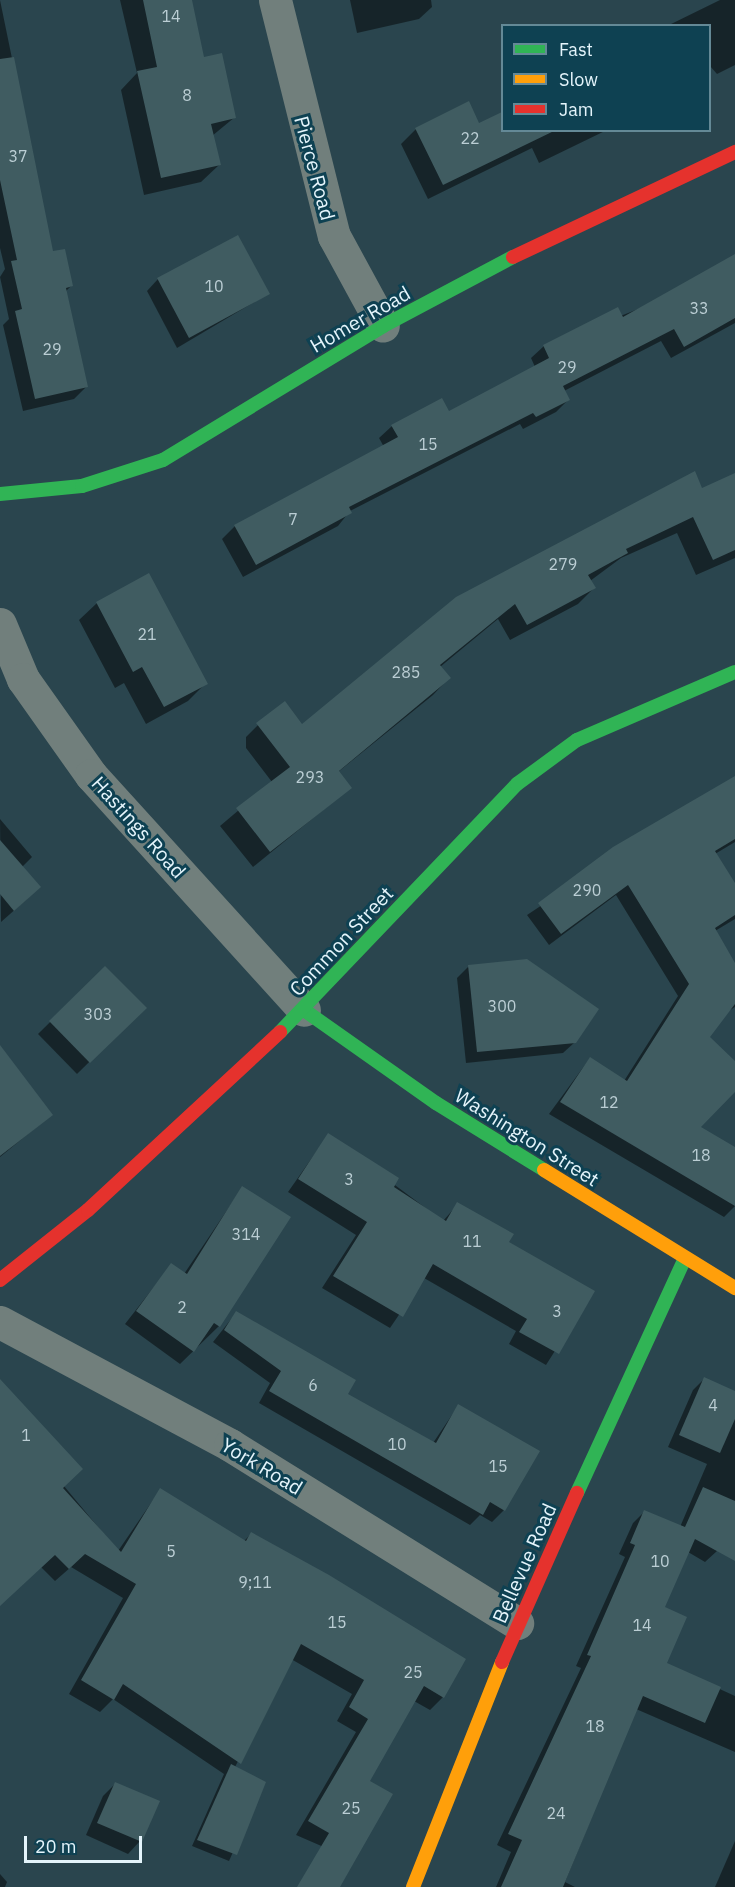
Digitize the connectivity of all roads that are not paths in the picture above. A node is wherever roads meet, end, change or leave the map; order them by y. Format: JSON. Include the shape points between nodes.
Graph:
{"nodes":[{"id":1,"x":275,"y":0,"type":"edge"},
{"id":2,"x":735,"y":152,"type":"edge"},
{"id":3,"x":383,"y":326,"type":"junction"},
{"id":4,"x":0,"y":494,"type":"edge"},
{"id":5,"x":0,"y":624,"type":"edge"},
{"id":6,"x":735,"y":672,"type":"edge"},
{"id":7,"x":304,"y":1010,"type":"junction"},
{"id":8,"x":684,"y":1260,"type":"junction"},
{"id":9,"x":0,"y":1280,"type":"edge"},
{"id":10,"x":735,"y":1288,"type":"edge"},
{"id":11,"x":0,"y":1322,"type":"edge"},
{"id":12,"x":518,"y":1623,"type":"junction"},
{"id":13,"x":413,"y":1887,"type":"edge"}],
"edges":[{"from":1,"to":3,"type":"street","name":"Pierce Road","via":[[334,236]]},
{"from":2,"to":3,"type":"street","name":"Homer Road","via":[[509,259]]},
{"from":3,"to":4,"type":"street","name":"Homer Road","via":[[163,460],[82,486]]},
{"from":5,"to":7,"type":"street","name":"Hastings Road","via":[[23,679],[91,774]]},
{"from":6,"to":7,"type":"street","name":"Common Street","via":[[577,740],[517,784]]},
{"from":7,"to":8,"type":"street","name":"Washington Street","via":[[436,1102]]},
{"from":7,"to":9,"type":"street","name":"Common Street","via":[[88,1210]]},
{"from":8,"to":10,"type":"street","name":"Washington Street"},
{"from":8,"to":12,"type":"street","name":"Bellevue Road"},
{"from":11,"to":12,"type":"street","name":"York Road","via":[[230,1445]]},
{"from":12,"to":13,"type":"street","name":"Bellevue Road"}]}
